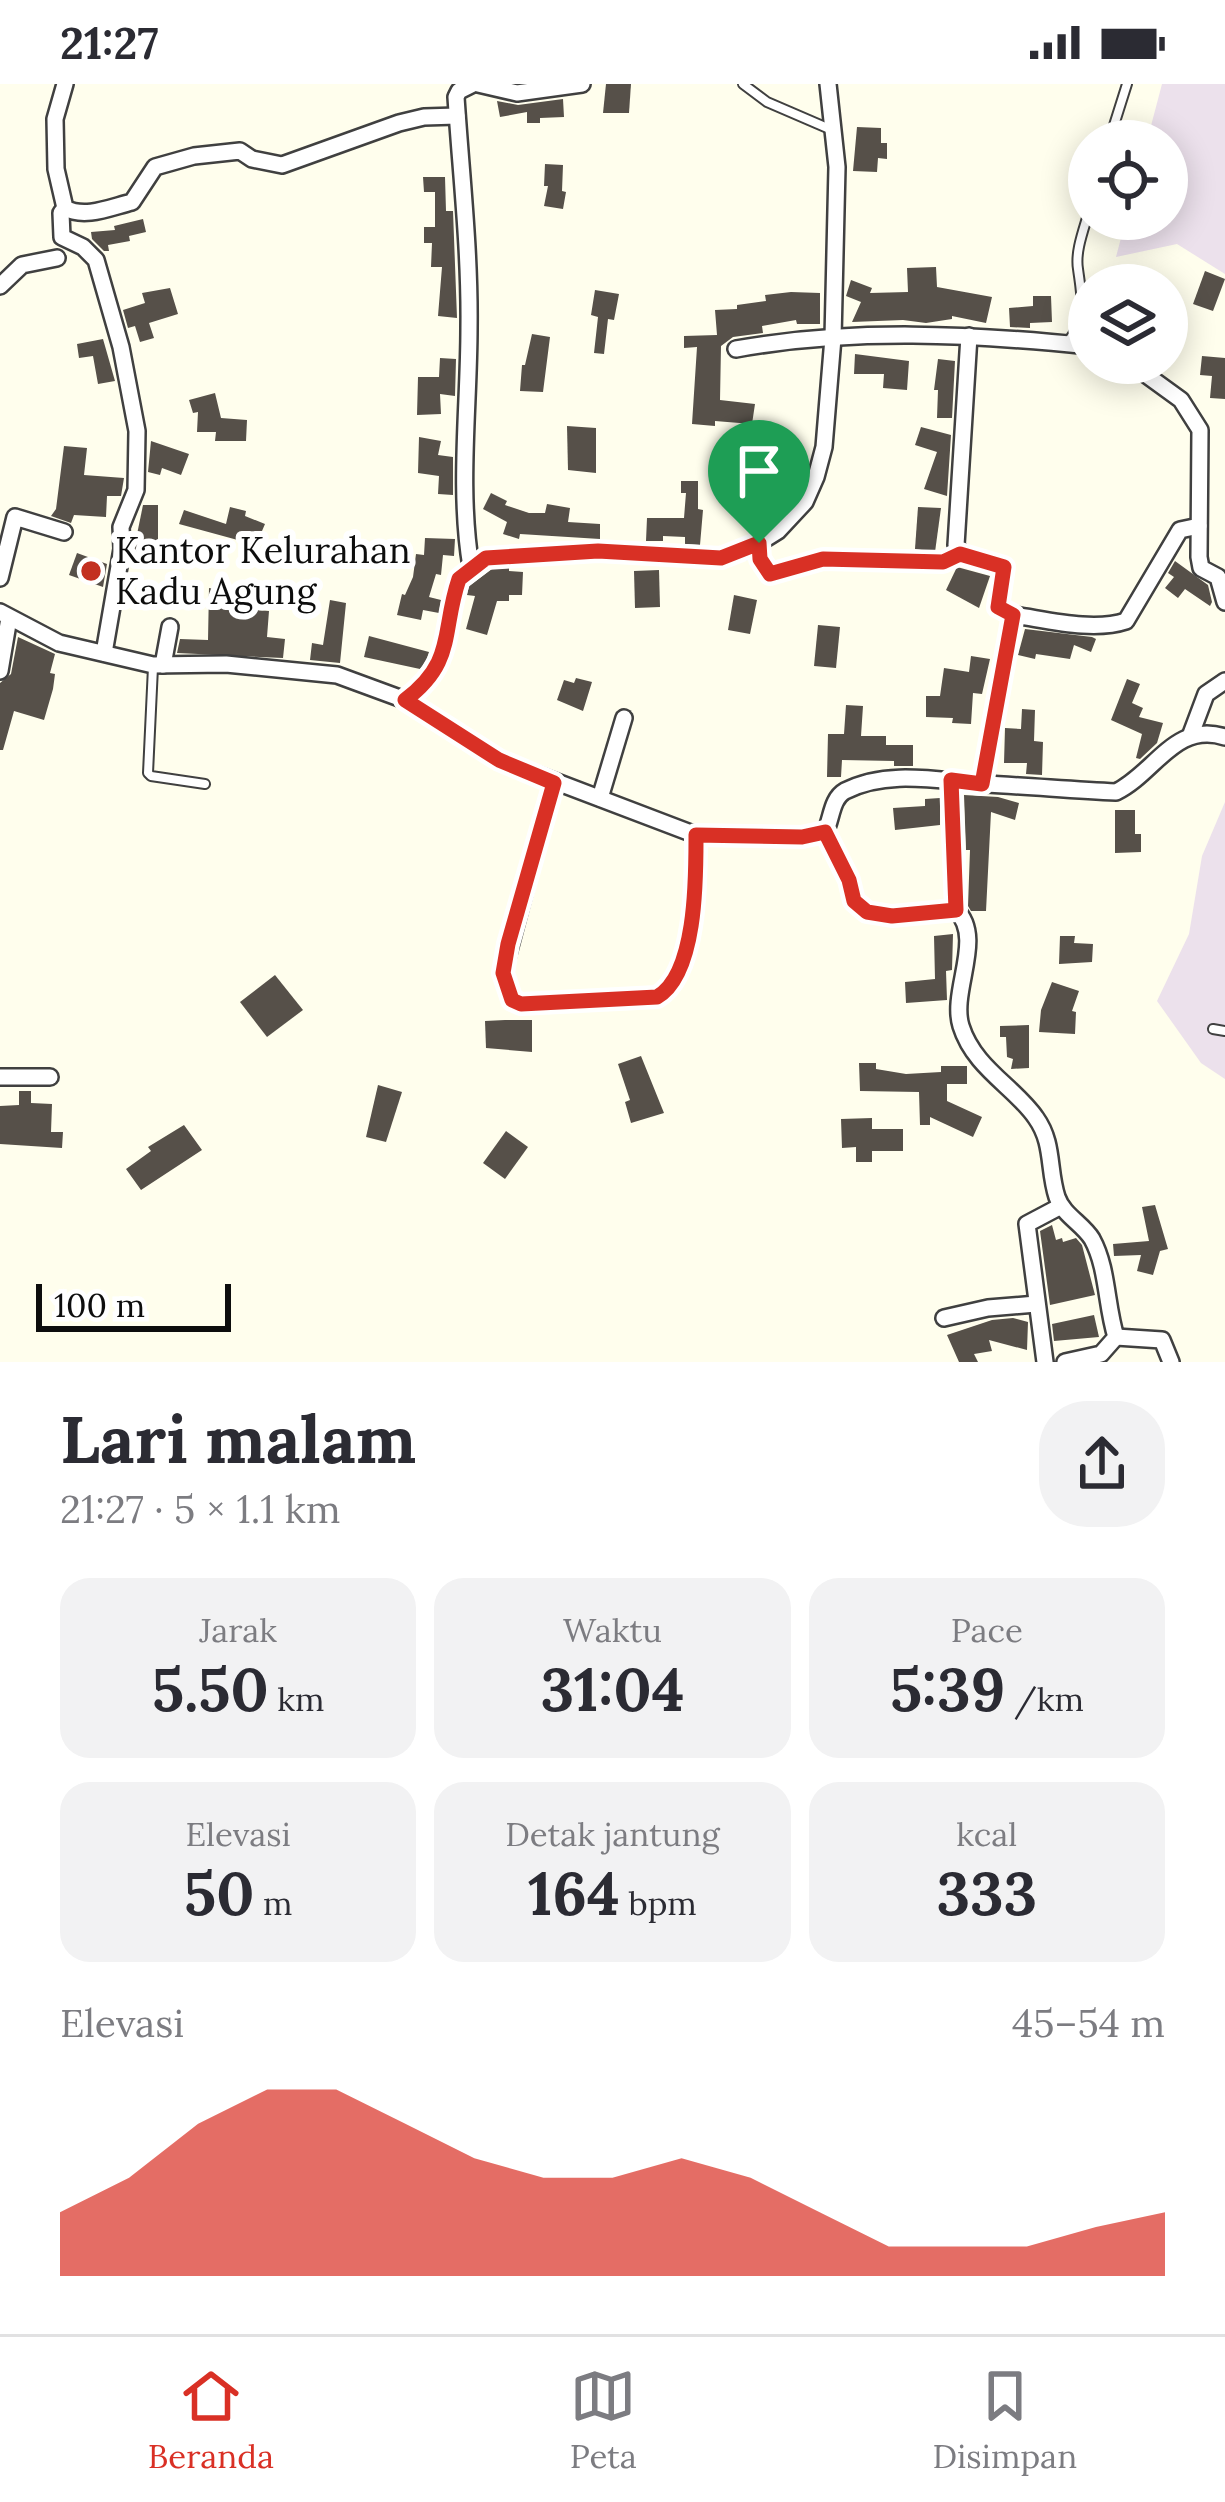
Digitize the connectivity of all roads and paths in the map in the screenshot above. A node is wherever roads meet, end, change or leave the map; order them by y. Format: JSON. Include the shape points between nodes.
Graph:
{"nodes":[{"id":1,"x":65,"y":84,"type":"edge"},
{"id":2,"x":475,"y":84,"type":"edge"},
{"id":3,"x":582,"y":84,"type":"edge"},
{"id":4,"x":743,"y":84,"type":"edge"},
{"id":5,"x":829,"y":84,"type":"edge"},
{"id":6,"x":1127,"y":84,"type":"edge"},
{"id":7,"x":457,"y":116,"type":"junction"},
{"id":8,"x":1116,"y":120,"type":"edge"},
{"id":9,"x":833,"y":130,"type":"junction"},
{"id":10,"x":65,"y":208,"type":"junction"},
{"id":11,"x":1083,"y":240,"type":"edge"},
{"id":12,"x":57,"y":257,"type":"dead end"},
{"id":13,"x":0,"y":286,"type":"edge"},
{"id":14,"x":969,"y":336,"type":"junction"},
{"id":15,"x":833,"y":338,"type":"junction"},
{"id":16,"x":1067,"y":344,"type":"joint"},
{"id":17,"x":736,"y":349,"type":"dead end"},
{"id":18,"x":1159,"y":384,"type":"edge"},
{"id":19,"x":1199,"y":526,"type":"junction"},
{"id":20,"x":64,"y":532,"type":"dead end"},
{"id":21,"x":759,"y":543,"type":"junction"},
{"id":22,"x":960,"y":554,"type":"junction"},
{"id":23,"x":471,"y":567,"type":"junction"},
{"id":24,"x":0,"y":578,"type":"edge"},
{"id":25,"x":1225,"y":602,"type":"edge"},
{"id":26,"x":4,"y":615,"type":"edge"},
{"id":27,"x":1013,"y":615,"type":"junction"},
{"id":28,"x":170,"y":626,"type":"dead end"},
{"id":29,"x":104,"y":652,"type":"junction"},
{"id":30,"x":158,"y":665,"type":"junction"},
{"id":31,"x":0,"y":671,"type":"edge"},
{"id":32,"x":1225,"y":681,"type":"edge"},
{"id":33,"x":405,"y":700,"type":"junction"},
{"id":34,"x":624,"y":718,"type":"dead end"},
{"id":35,"x":1191,"y":734,"type":"junction"},
{"id":36,"x":1225,"y":737,"type":"edge"},
{"id":37,"x":951,"y":780,"type":"junction"},
{"id":38,"x":554,"y":783,"type":"junction"},
{"id":39,"x":205,"y":784,"type":"dead end"},
{"id":40,"x":982,"y":784,"type":"junction"},
{"id":41,"x":600,"y":798,"type":"junction"},
{"id":42,"x":825,"y":832,"type":"junction"},
{"id":43,"x":696,"y":835,"type":"junction"},
{"id":44,"x":956,"y":910,"type":"junction"},
{"id":45,"x":1213,"y":1029,"type":"dead end"},
{"id":46,"x":1225,"y":1031,"type":"edge"},
{"id":47,"x":0,"y":1077,"type":"edge"},
{"id":48,"x":50,"y":1077,"type":"dead end"},
{"id":49,"x":1061,"y":1206,"type":"junction"},
{"id":50,"x":1036,"y":1304,"type":"junction"},
{"id":51,"x":944,"y":1318,"type":"dead end"},
{"id":52,"x":1116,"y":1337,"type":"junction"},
{"id":53,"x":1045,"y":1362,"type":"edge"},
{"id":54,"x":1065,"y":1362,"type":"edge"},
{"id":55,"x":1171,"y":1362,"type":"edge"}],
"edges":[{"from":1,"to":10,"type":"street","via":[[55,119]]},
{"from":2,"to":3,"type":"street","via":[[517,93]]},
{"from":2,"to":7,"type":"street","via":[[459,91]]},
{"from":4,"to":9,"type":"lane"},
{"from":5,"to":9,"type":"street"},
{"from":6,"to":8,"type":"lane"},
{"from":7,"to":10,"type":"street","via":[[399,123],[282,165],[241,151],[166,162],[132,202]]},
{"from":7,"to":23,"type":"street","via":[[467,234]]},
{"from":9,"to":15,"type":"street"},
{"from":10,"to":29,"type":"street","via":[[62,237],[96,260],[137,431],[136,490],[121,527]]},
{"from":11,"to":16,"type":"lane","via":[[1082,314]]},
{"from":12,"to":13,"type":"street","via":[[22,265]]},
{"from":14,"to":15,"type":"street"},
{"from":14,"to":16,"type":"street"},
{"from":14,"to":22,"type":"street"},
{"from":15,"to":17,"type":"street"},
{"from":15,"to":21,"type":"street","via":[[816,477],[792,519]]},
{"from":18,"to":19,"type":"street","via":[[1200,430]]},
{"from":19,"to":25,"type":"street","via":[[1201,568],[1218,577]]},
{"from":19,"to":27,"type":"street","via":[[1180,530],[1126,621]]},
{"from":20,"to":24,"type":"street","via":[[15,517]]},
{"from":21,"to":22,"type":"lane","via":[[770,574],[823,559],[943,562]]},
{"from":21,"to":23,"type":"street","via":[[721,558],[598,551],[486,558]]},
{"from":22,"to":27,"type":"street","via":[[1004,567],[998,607]]},
{"from":23,"to":33,"type":"street","via":[[456,587],[439,665]]},
{"from":26,"to":29,"type":"street","via":[[59,643]]},
{"from":26,"to":31,"type":"street"},
{"from":27,"to":40,"type":"street"},
{"from":28,"to":30,"type":"street"},
{"from":29,"to":30,"type":"street"},
{"from":30,"to":33,"type":"street","via":[[337,674]]},
{"from":30,"to":39,"type":"lane","via":[[148,772]]},
{"from":32,"to":35,"type":"street","via":[[1206,694]]},
{"from":33,"to":38,"type":"street","via":[[499,760]]},
{"from":34,"to":41,"type":"street"},
{"from":35,"to":36,"type":"street"},
{"from":35,"to":40,"type":"street","via":[[1116,792]]},
{"from":37,"to":40,"type":"street"},
{"from":37,"to":42,"type":"street","via":[[885,781],[844,792]]},
{"from":37,"to":44,"type":"street"},
{"from":38,"to":41,"type":"street"},
{"from":38,"to":43,"type":"street","via":[[503,973],[521,1004],[669,990],[694,906]]},
{"from":41,"to":43,"type":"street"},
{"from":42,"to":43,"type":"street"},
{"from":42,"to":44,"type":"street","via":[[854,901],[867,912]]},
{"from":44,"to":49,"type":"street","via":[[967,928],[961,1026],[997,1082],[1035,1116]]},
{"from":45,"to":46,"type":"lane"},
{"from":47,"to":48,"type":"street"},
{"from":49,"to":50,"type":"street","via":[[1027,1224]]},
{"from":49,"to":52,"type":"street","via":[[1095,1246]]},
{"from":50,"to":51,"type":"street"},
{"from":50,"to":53,"type":"street"},
{"from":52,"to":54,"type":"street","via":[[1100,1354]]},
{"from":52,"to":55,"type":"street","via":[[1162,1340]]}]}
